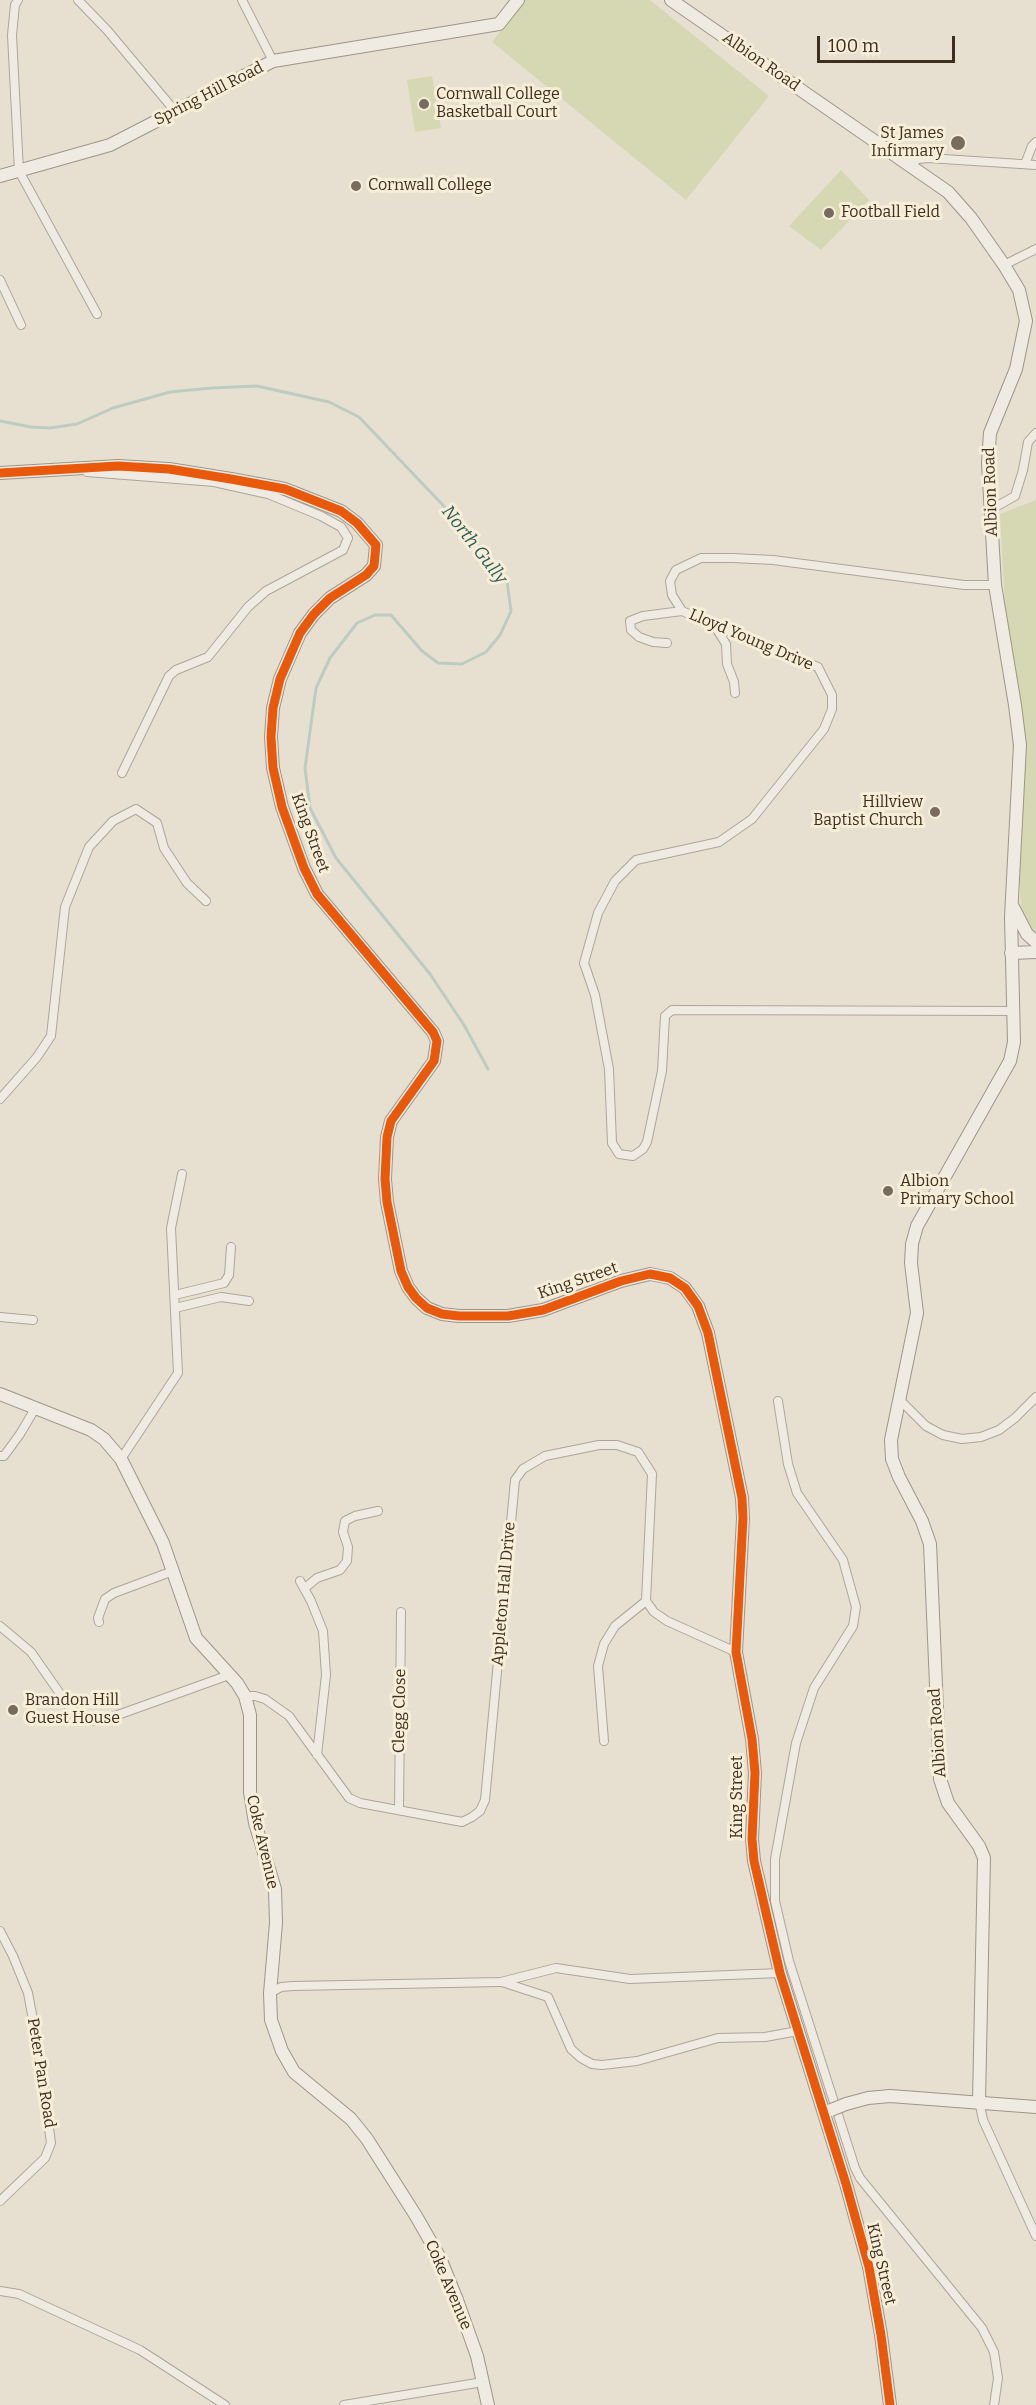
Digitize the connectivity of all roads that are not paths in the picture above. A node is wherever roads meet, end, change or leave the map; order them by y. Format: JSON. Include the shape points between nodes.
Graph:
{"nodes":[{"id":1,"x":18,"y":0,"type":"edge"},
{"id":2,"x":78,"y":0,"type":"edge"},
{"id":3,"x":242,"y":0,"type":"edge"},
{"id":4,"x":518,"y":0,"type":"edge"},
{"id":5,"x":671,"y":0,"type":"edge"},
{"id":6,"x":273,"y":61,"type":"junction"},
{"id":7,"x":176,"y":111,"type":"junction"},
{"id":8,"x":1036,"y":142,"type":"edge"},
{"id":9,"x":911,"y":164,"type":"junction"},
{"id":10,"x":1025,"y":164,"type":"junction"},
{"id":11,"x":1036,"y":165,"type":"edge"},
{"id":12,"x":19,"y":171,"type":"junction"},
{"id":13,"x":1,"y":176,"type":"edge"},
{"id":14,"x":1036,"y":249,"type":"edge"},
{"id":15,"x":1004,"y":265,"type":"junction"},
{"id":16,"x":0,"y":280,"type":"edge"},
{"id":17,"x":97,"y":314,"type":"dead end"},
{"id":18,"x":21,"y":325,"type":"dead end"},
{"id":19,"x":1036,"y":433,"type":"edge"},
{"id":20,"x":62,"y":471,"type":"junction"},
{"id":21,"x":0,"y":473,"type":"edge"},
{"id":22,"x":992,"y":509,"type":"junction"},
{"id":23,"x":995,"y":585,"type":"junction"},
{"id":24,"x":682,"y":611,"type":"junction"},
{"id":25,"x":713,"y":623,"type":"junction"},
{"id":26,"x":667,"y":643,"type":"dead end"},
{"id":27,"x":735,"y":693,"type":"dead end"},
{"id":28,"x":122,"y":773,"type":"dead end"},
{"id":29,"x":206,"y":901,"type":"dead end"},
{"id":30,"x":1012,"y":903,"type":"junction"},
{"id":31,"x":1036,"y":942,"type":"edge"},
{"id":32,"x":1011,"y":947,"type":"junction"},
{"id":33,"x":1036,"y":952,"type":"edge"},
{"id":34,"x":1014,"y":1011,"type":"junction"},
{"id":35,"x":0,"y":1099,"type":"edge"},
{"id":36,"x":182,"y":1174,"type":"dead end"},
{"id":37,"x":231,"y":1247,"type":"dead end"},
{"id":38,"x":174,"y":1295,"type":"junction"},
{"id":39,"x":249,"y":1301,"type":"dead end"},
{"id":40,"x":175,"y":1308,"type":"junction"},
{"id":41,"x":0,"y":1317,"type":"edge"},
{"id":42,"x":33,"y":1320,"type":"dead end"},
{"id":43,"x":0,"y":1395,"type":"edge"},
{"id":44,"x":1036,"y":1397,"type":"edge"},
{"id":45,"x":899,"y":1399,"type":"junction"},
{"id":46,"x":778,"y":1401,"type":"dead end"},
{"id":47,"x":36,"y":1407,"type":"junction"},
{"id":48,"x":0,"y":1456,"type":"edge"},
{"id":49,"x":121,"y":1459,"type":"junction"},
{"id":50,"x":378,"y":1511,"type":"dead end"},
{"id":51,"x":173,"y":1572,"type":"junction"},
{"id":52,"x":646,"y":1601,"type":"junction"},
{"id":53,"x":401,"y":1612,"type":"dead end"},
{"id":54,"x":99,"y":1622,"type":"dead end"},
{"id":55,"x":0,"y":1626,"type":"edge"},
{"id":56,"x":736,"y":1652,"type":"junction"},
{"id":57,"x":229,"y":1675,"type":"junction"},
{"id":58,"x":244,"y":1696,"type":"junction"},
{"id":59,"x":604,"y":1741,"type":"dead end"},
{"id":60,"x":317,"y":1755,"type":"junction"},
{"id":61,"x":399,"y":1810,"type":"junction"},
{"id":62,"x":0,"y":1931,"type":"edge"},
{"id":63,"x":780,"y":1973,"type":"junction"},
{"id":64,"x":501,"y":1982,"type":"junction"},
{"id":65,"x":270,"y":1992,"type":"junction"},
{"id":66,"x":798,"y":2031,"type":"junction"},
{"id":67,"x":979,"y":2101,"type":"junction"},
{"id":68,"x":1036,"y":2107,"type":"edge"},
{"id":69,"x":827,"y":2113,"type":"junction"},
{"id":70,"x":0,"y":2200,"type":"edge"},
{"id":71,"x":1036,"y":2236,"type":"edge"},
{"id":72,"x":0,"y":2291,"type":"edge"},
{"id":73,"x":483,"y":2382,"type":"junction"},
{"id":74,"x":225,"y":2405,"type":"edge"},
{"id":75,"x":344,"y":2405,"type":"edge"},
{"id":76,"x":488,"y":2405,"type":"edge"},
{"id":77,"x":890,"y":2405,"type":"edge"},
{"id":78,"x":994,"y":2405,"type":"edge"}],
"edges":[{"from":1,"to":12,"type":"street","via":[[12,35]]},
{"from":2,"to":7,"type":"street"},
{"from":3,"to":6,"type":"street"},
{"from":4,"to":6,"type":"street","name":"Spring Hill Road","via":[[499,24]]},
{"from":5,"to":9,"type":"street","name":"Albion Road"},
{"from":6,"to":7,"type":"street","name":"Spring Hill Road"},
{"from":7,"to":12,"type":"street","name":"Spring Hill Road","via":[[110,145]]},
{"from":8,"to":10,"type":"street"},
{"from":9,"to":10,"type":"street","via":[[928,158]]},
{"from":9,"to":15,"type":"street","name":"Albion Road","via":[[948,192]]},
{"from":10,"to":11,"type":"street"},
{"from":12,"to":13,"type":"street","name":"Spring Hill Road"},
{"from":12,"to":17,"type":"street"},
{"from":14,"to":15,"type":"street"},
{"from":15,"to":22,"type":"street","name":"Albion Road","via":[[1018,290],[1026,321],[1016,369],[990,433]]},
{"from":16,"to":18,"type":"street"},
{"from":19,"to":22,"type":"street","via":[[1028,442],[1015,496]]},
{"from":20,"to":21,"type":"street","name":"King Street"},
{"from":20,"to":28,"type":"street","via":[[214,482],[268,494],[321,516],[341,527],[348,538],[343,550],[266,591],[208,657],[169,676]]},
{"from":20,"to":56,"type":"street","name":"King Street","via":[[146,467],[285,489],[341,511],[376,545],[374,566],[330,598],[300,633],[280,679],[271,737],[282,807],[317,894],[433,1032],[436,1041],[435,1061],[391,1121],[387,1137],[387,1202],[402,1271],[408,1287],[427,1308],[459,1316],[508,1316],[543,1310],[651,1274],[670,1278],[685,1288],[698,1306],[708,1333],[742,1498]]},
{"from":22,"to":23,"type":"street","name":"Albion Road"},
{"from":23,"to":24,"type":"street","name":"Lloyd Young Drive","via":[[964,585],[773,560],[700,558],[676,570],[670,581],[672,595]]},
{"from":23,"to":30,"type":"street","name":"Albion Road","via":[[1020,745]]},
{"from":24,"to":25,"type":"street","name":"Lloyd Young Drive"},
{"from":24,"to":26,"type":"street","via":[[630,621],[631,630],[639,636]]},
{"from":25,"to":27,"type":"street","via":[[726,644]]},
{"from":25,"to":34,"type":"street","name":"Lloyd Young Drive","via":[[818,667],[832,695],[832,709],[824,729],[752,819],[719,842],[636,860],[615,880],[598,913],[584,963],[601,1026],[611,1090],[612,1143],[619,1154],[633,1156],[647,1142],[662,1071],[665,1016],[672,1010]]},
{"from":29,"to":35,"type":"street","via":[[187,883],[165,848],[157,824],[136,809],[113,821],[89,847],[65,907],[51,1036]]},
{"from":30,"to":31,"type":"street","via":[[1027,934]]},
{"from":30,"to":32,"type":"street","name":"Albion Road"},
{"from":32,"to":33,"type":"street"},
{"from":32,"to":34,"type":"street","name":"Albion Road"},
{"from":34,"to":45,"type":"street","name":"Albion Road","via":[[1010,1061],[917,1226],[911,1263],[916,1313]]},
{"from":36,"to":38,"type":"street","via":[[171,1228]]},
{"from":37,"to":38,"type":"street","via":[[229,1275],[224,1283]]},
{"from":38,"to":40,"type":"street"},
{"from":39,"to":40,"type":"street","via":[[221,1298]]},
{"from":40,"to":49,"type":"street","via":[[178,1373]]},
{"from":41,"to":42,"type":"street"},
{"from":43,"to":47,"type":"street","name":"Coke Avenue"},
{"from":44,"to":45,"type":"street","via":[[999,1430],[962,1439],[926,1426]]},
{"from":45,"to":67,"type":"street","name":"Albion Road","via":[[891,1440],[892,1459],[930,1544],[940,1779],[948,1803],[984,1858]]},
{"from":46,"to":78,"type":"street","via":[[797,1493],[843,1560],[856,1607],[853,1626],[814,1688],[796,1743],[775,1859],[775,1901],[789,1961],[855,2168],[982,2328],[994,2352],[998,2378]]},
{"from":47,"to":48,"type":"street","via":[[4,1456]]},
{"from":47,"to":49,"type":"street","name":"Coke Avenue","via":[[91,1430]]},
{"from":49,"to":51,"type":"street","name":"Coke Avenue","via":[[164,1543]]},
{"from":50,"to":60,"type":"street","via":[[345,1521],[347,1561],[340,1570],[302,1585],[323,1631],[326,1675]]},
{"from":51,"to":54,"type":"street","via":[[105,1599]]},
{"from":51,"to":57,"type":"street","name":"Coke Avenue","via":[[196,1638]]},
{"from":52,"to":56,"type":"street","via":[[667,1621]]},
{"from":52,"to":59,"type":"street","via":[[615,1626],[604,1644],[598,1666]]},
{"from":52,"to":61,"type":"street","name":"Appleton Hall Drive","via":[[652,1474],[638,1452],[616,1445],[599,1445],[545,1456],[523,1469],[515,1480],[485,1800],[480,1811],[462,1821]]},
{"from":53,"to":61,"type":"street","name":"Clegg Close"},
{"from":55,"to":57,"type":"street","via":[[31,1652],[70,1708],[84,1720],[101,1720]]},
{"from":56,"to":63,"type":"street","name":"King Street","via":[[755,1773],[754,1861]]},
{"from":57,"to":58,"type":"street","name":"Coke Avenue"},
{"from":58,"to":60,"type":"street","name":"Appleton Hall Drive","via":[[265,1699],[289,1716]]},
{"from":58,"to":65,"type":"street","name":"Coke Avenue","via":[[250,1715],[250,1792],[274,1889],[276,1923]]},
{"from":60,"to":61,"type":"street","name":"Appleton Hall Drive","via":[[349,1798]]},
{"from":62,"to":70,"type":"street","name":"Peter Pan Road","via":[[28,1993],[51,2143],[45,2158]]},
{"from":63,"to":64,"type":"street","via":[[630,1979],[556,1968]]},
{"from":63,"to":66,"type":"street","name":"King Street"},
{"from":64,"to":65,"type":"street","via":[[293,1986]]},
{"from":64,"to":66,"type":"street","via":[[548,1997],[571,2049],[592,2064],[636,2061],[718,2038],[757,2038]]},
{"from":65,"to":73,"type":"street","name":"Coke Avenue","via":[[271,2020],[294,2073],[357,2125],[440,2258],[468,2329]]},
{"from":66,"to":69,"type":"street","name":"King Street"},
{"from":67,"to":68,"type":"street"},
{"from":67,"to":69,"type":"street","bridge":true,"via":[[890,2096],[868,2098]]},
{"from":67,"to":71,"type":"street","via":[[983,2120]]},
{"from":69,"to":77,"type":"street","name":"King Street","via":[[869,2267]]},
{"from":72,"to":74,"type":"street","via":[[19,2294],[140,2350]]},
{"from":73,"to":75,"type":"street"},
{"from":73,"to":76,"type":"street","name":"Coke Avenue"}]}
